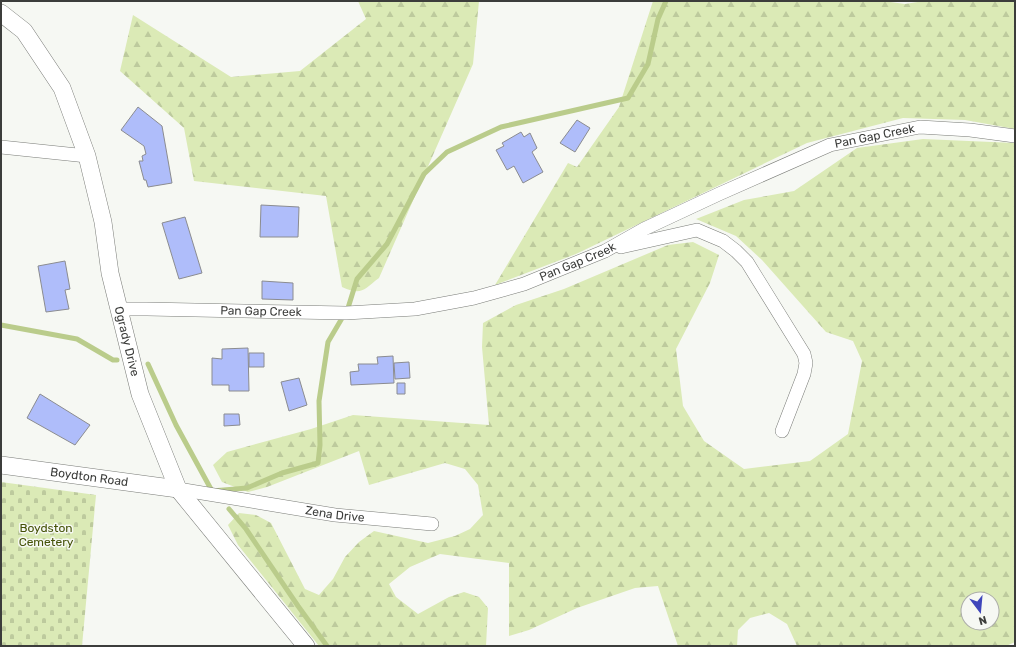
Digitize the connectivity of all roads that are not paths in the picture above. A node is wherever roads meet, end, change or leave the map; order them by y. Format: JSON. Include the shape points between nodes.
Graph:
{"nodes":[{"id":1,"x":1,"y":13,"type":"edge"},
{"id":2,"x":1015,"y":136,"type":"edge"},
{"id":3,"x":1,"y":147,"type":"edge"},
{"id":4,"x":87,"y":156,"type":"junction"},
{"id":5,"x":605,"y":251,"type":"junction"},
{"id":6,"x":120,"y":309,"type":"junction"},
{"id":7,"x":782,"y":431,"type":"dead end"},
{"id":8,"x":1,"y":465,"type":"edge"},
{"id":9,"x":178,"y":490,"type":"junction"},
{"id":10,"x":432,"y":524,"type":"dead end"},
{"id":11,"x":306,"y":646,"type":"edge"}],
"edges":[{"from":1,"to":4,"type":"street","name":"Ogrady Drive","via":[[24,31],[62,88]]},
{"from":2,"to":5,"type":"street","name":"Pan Gap Creek","via":[[970,130],[920,128],[830,145],[644,229]]},
{"from":3,"to":4,"type":"street"},
{"from":4,"to":6,"type":"street","name":"Ogrady Drive","via":[[103,222],[110,273]]},
{"from":5,"to":6,"type":"street","name":"Pan Gap Creek","via":[[524,284],[474,298],[415,309],[346,313]]},
{"from":5,"to":7,"type":"street","via":[[697,230],[723,241],[747,262],[804,354],[806,363]]},
{"from":6,"to":9,"type":"street","name":"Ogrady Drive","via":[[140,394]]},
{"from":8,"to":9,"type":"street","name":"Boydton Road"},
{"from":9,"to":10,"type":"street","name":"Zena Drive","via":[[335,515]]},
{"from":9,"to":11,"type":"street","name":"Ogrady Drive"}]}
